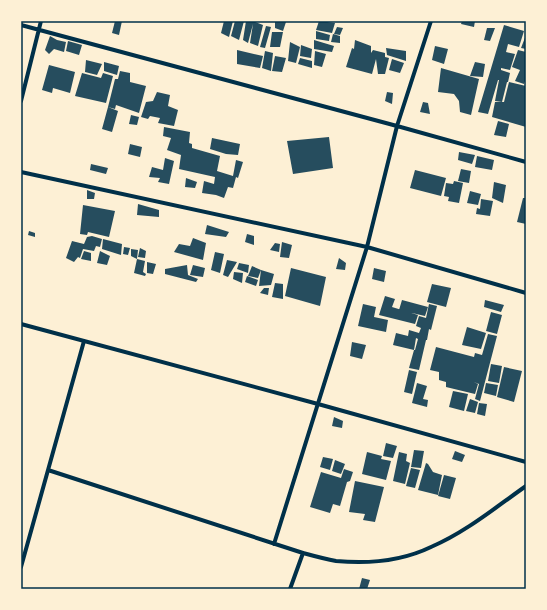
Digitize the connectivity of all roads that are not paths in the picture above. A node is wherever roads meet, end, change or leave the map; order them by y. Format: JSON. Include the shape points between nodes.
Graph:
{"nodes":[{"id":1,"x":41,"y":21,"type":"edge"},
{"id":2,"x":431,"y":21,"type":"edge"},
{"id":3,"x":21,"y":25,"type":"edge"},
{"id":4,"x":39,"y":29,"type":"junction"},
{"id":5,"x":21,"y":101,"type":"edge"},
{"id":6,"x":397,"y":126,"type":"junction"},
{"id":7,"x":526,"y":162,"type":"edge"},
{"id":8,"x":21,"y":172,"type":"edge"},
{"id":9,"x":367,"y":247,"type":"junction"},
{"id":10,"x":526,"y":293,"type":"edge"},
{"id":11,"x":21,"y":324,"type":"edge"},
{"id":12,"x":84,"y":341,"type":"junction"},
{"id":13,"x":318,"y":404,"type":"junction"},
{"id":14,"x":526,"y":462,"type":"edge"},
{"id":15,"x":48,"y":470,"type":"junction"},
{"id":16,"x":526,"y":486,"type":"edge"},
{"id":17,"x":274,"y":544,"type":"junction"},
{"id":18,"x":303,"y":553,"type":"junction"},
{"id":19,"x":21,"y":567,"type":"edge"},
{"id":20,"x":290,"y":589,"type":"edge"}],
"edges":[{"from":1,"to":4,"type":"street"},
{"from":2,"to":6,"type":"street"},
{"from":3,"to":4,"type":"street"},
{"from":4,"to":5,"type":"street"},
{"from":4,"to":6,"type":"street"},
{"from":6,"to":7,"type":"street"},
{"from":6,"to":9,"type":"street"},
{"from":8,"to":9,"type":"street"},
{"from":9,"to":10,"type":"street"},
{"from":9,"to":13,"type":"street"},
{"from":11,"to":12,"type":"street"},
{"from":12,"to":13,"type":"street"},
{"from":12,"to":15,"type":"street"},
{"from":13,"to":14,"type":"street"},
{"from":13,"to":17,"type":"street"},
{"from":15,"to":17,"type":"street"},
{"from":15,"to":19,"type":"street"},
{"from":16,"to":18,"type":"street","via":[[460,532],[431,548],[400,558],[368,562],[335,561]]},
{"from":17,"to":18,"type":"street"},
{"from":18,"to":20,"type":"street"}]}
